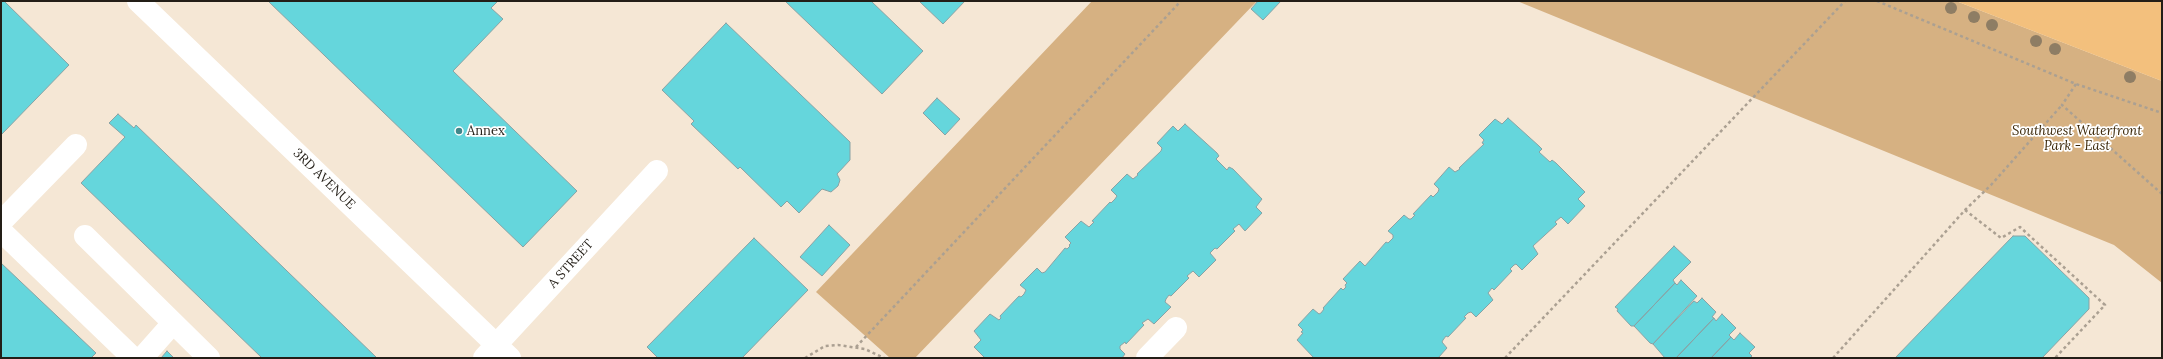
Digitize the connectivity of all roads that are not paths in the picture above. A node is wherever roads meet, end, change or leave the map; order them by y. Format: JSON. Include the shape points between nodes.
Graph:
{"nodes":[{"id":1,"x":138,"y":1,"type":"edge"},
{"id":2,"x":76,"y":145,"type":"dead end"},
{"id":3,"x":657,"y":171,"type":"dead end"},
{"id":4,"x":1,"y":222,"type":"edge"},
{"id":5,"x":1,"y":231,"type":"edge"},
{"id":6,"x":86,"y":236,"type":"dead end"},
{"id":7,"x":173,"y":323,"type":"junction"},
{"id":8,"x":1176,"y":328,"type":"dead end"},
{"id":9,"x":497,"y":354,"type":"edge"},
{"id":10,"x":133,"y":358,"type":"edge"},
{"id":11,"x":142,"y":358,"type":"edge"},
{"id":12,"x":210,"y":358,"type":"edge"},
{"id":13,"x":1147,"y":358,"type":"edge"}],
"edges":[{"from":1,"to":9,"type":"street","name":"3RD AVENUE"},
{"from":2,"to":4,"type":"street"},
{"from":3,"to":9,"type":"street","name":"A STREET"},
{"from":5,"to":10,"type":"street"},
{"from":6,"to":7,"type":"street"},
{"from":7,"to":11,"type":"street"},
{"from":7,"to":12,"type":"street"},
{"from":8,"to":13,"type":"street"}]}
